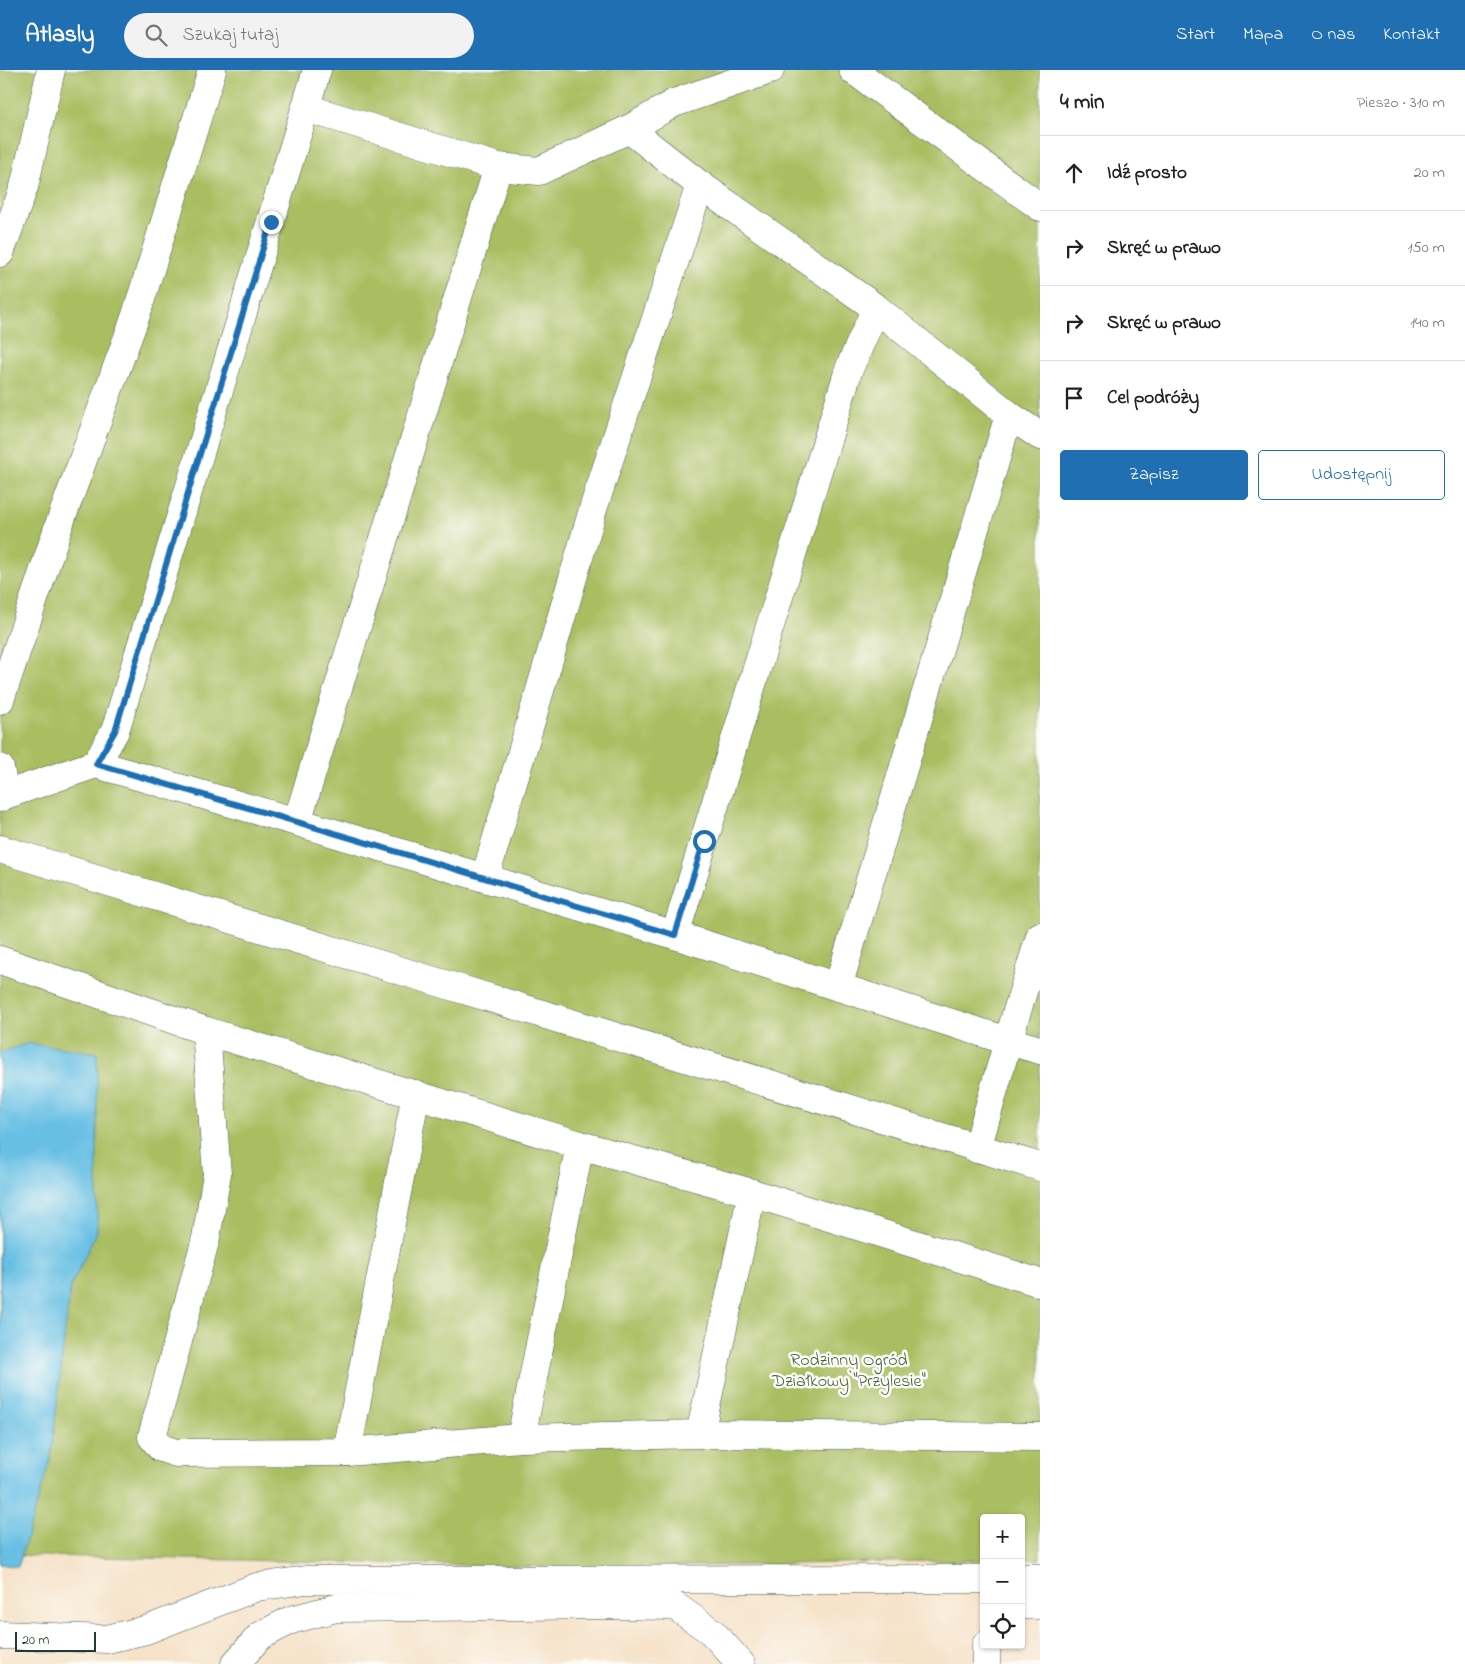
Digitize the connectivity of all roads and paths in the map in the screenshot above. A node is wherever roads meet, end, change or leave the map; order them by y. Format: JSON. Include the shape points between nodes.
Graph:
{"nodes":[{"id":1,"x":51,"y":70,"type":"edge"},
{"id":2,"x":212,"y":70,"type":"edge"},
{"id":3,"x":317,"y":70,"type":"edge"},
{"id":4,"x":770,"y":70,"type":"edge"},
{"id":5,"x":853,"y":70,"type":"edge"},
{"id":6,"x":306,"y":108,"type":"junction"},
{"id":7,"x":629,"y":129,"type":"junction"},
{"id":8,"x":498,"y":167,"type":"junction"},
{"id":9,"x":700,"y":185,"type":"junction"},
{"id":10,"x":1040,"y":207,"type":"edge"},
{"id":11,"x":0,"y":253,"type":"edge"},
{"id":12,"x":876,"y":308,"type":"junction"},
{"id":13,"x":1009,"y":415,"type":"junction"},
{"id":14,"x":1040,"y":436,"type":"edge"},
{"id":15,"x":0,"y":700,"type":"edge"},
{"id":16,"x":96,"y":764,"type":"junction"},
{"id":17,"x":0,"y":768,"type":"edge"},
{"id":18,"x":2,"y":796,"type":"edge"},
{"id":19,"x":297,"y":822,"type":"junction"},
{"id":20,"x":0,"y":849,"type":"edge"},
{"id":21,"x":485,"y":878,"type":"junction"},
{"id":22,"x":675,"y":935,"type":"junction"},
{"id":23,"x":1040,"y":936,"type":"edge"},
{"id":24,"x":0,"y":960,"type":"edge"},
{"id":25,"x":838,"y":987,"type":"junction"},
{"id":26,"x":206,"y":1031,"type":"junction"},
{"id":27,"x":1008,"y":1041,"type":"junction"},
{"id":28,"x":1040,"y":1050,"type":"edge"},
{"id":29,"x":416,"y":1094,"type":"junction"},
{"id":30,"x":580,"y":1145,"type":"junction"},
{"id":31,"x":977,"y":1149,"type":"junction"},
{"id":32,"x":1040,"y":1167,"type":"edge"},
{"id":33,"x":752,"y":1194,"type":"junction"},
{"id":34,"x":1040,"y":1283,"type":"edge"},
{"id":35,"x":700,"y":1434,"type":"junction"},
{"id":36,"x":1040,"y":1437,"type":"edge"},
{"id":37,"x":521,"y":1438,"type":"junction"},
{"id":38,"x":347,"y":1452,"type":"junction"},
{"id":39,"x":980,"y":1578,"type":"edge"},
{"id":40,"x":1025,"y":1578,"type":"edge"},
{"id":41,"x":1040,"y":1578,"type":"edge"},
{"id":42,"x":1040,"y":1605,"type":"edge"},
{"id":43,"x":1025,"y":1606,"type":"edge"},
{"id":44,"x":0,"y":1635,"type":"edge"},
{"id":45,"x":986,"y":1649,"type":"edge"},
{"id":46,"x":235,"y":1664,"type":"edge"},
{"id":47,"x":741,"y":1664,"type":"edge"},
{"id":48,"x":986,"y":1664,"type":"edge"}],
"edges":[{"from":1,"to":11,"type":"lane","via":[[24,187]]},
{"from":2,"to":15,"type":"lane","via":[[136,315]]},
{"from":3,"to":6,"type":"lane"},
{"from":4,"to":7,"type":"lane","via":[[674,103]]},
{"from":5,"to":10,"type":"lane"},
{"from":6,"to":8,"type":"lane"},
{"from":6,"to":16,"type":"lane","via":[[115,731]]},
{"from":7,"to":8,"type":"lane","via":[[539,171]]},
{"from":7,"to":9,"type":"lane"},
{"from":8,"to":19,"type":"lane"},
{"from":9,"to":12,"type":"lane"},
{"from":9,"to":21,"type":"lane","via":[[594,506]]},
{"from":12,"to":13,"type":"lane"},
{"from":12,"to":22,"type":"lane","via":[[848,369]]},
{"from":13,"to":14,"type":"lane"},
{"from":13,"to":25,"type":"lane"},
{"from":16,"to":18,"type":"lane"},
{"from":16,"to":19,"type":"lane"},
{"from":17,"to":18,"type":"lane"},
{"from":19,"to":21,"type":"lane"},
{"from":20,"to":31,"type":"lane"},
{"from":21,"to":22,"type":"lane"},
{"from":22,"to":25,"type":"lane"},
{"from":23,"to":27,"type":"lane"},
{"from":24,"to":26,"type":"lane"},
{"from":25,"to":27,"type":"lane"},
{"from":26,"to":29,"type":"lane"},
{"from":26,"to":38,"type":"lane","via":[[217,1174],[206,1238],[152,1437],[161,1448],[176,1453]]},
{"from":27,"to":28,"type":"lane"},
{"from":27,"to":31,"type":"lane"},
{"from":29,"to":30,"type":"lane"},
{"from":29,"to":38,"type":"lane"},
{"from":30,"to":33,"type":"lane"},
{"from":30,"to":37,"type":"lane"},
{"from":31,"to":32,"type":"lane"},
{"from":33,"to":34,"type":"lane"},
{"from":33,"to":35,"type":"lane"},
{"from":35,"to":36,"type":"lane"},
{"from":35,"to":37,"type":"lane"},
{"from":37,"to":38,"type":"lane"},
{"from":39,"to":44,"type":"lane","via":[[306,1580],[257,1587],[146,1630],[107,1639]]},
{"from":40,"to":41,"type":"lane"},
{"from":42,"to":43,"type":"lane"},
{"from":45,"to":48,"type":"lane"},
{"from":46,"to":47,"type":"lane","via":[[260,1636],[292,1620],[336,1608],[602,1605],[675,1606],[712,1632]]}]}
